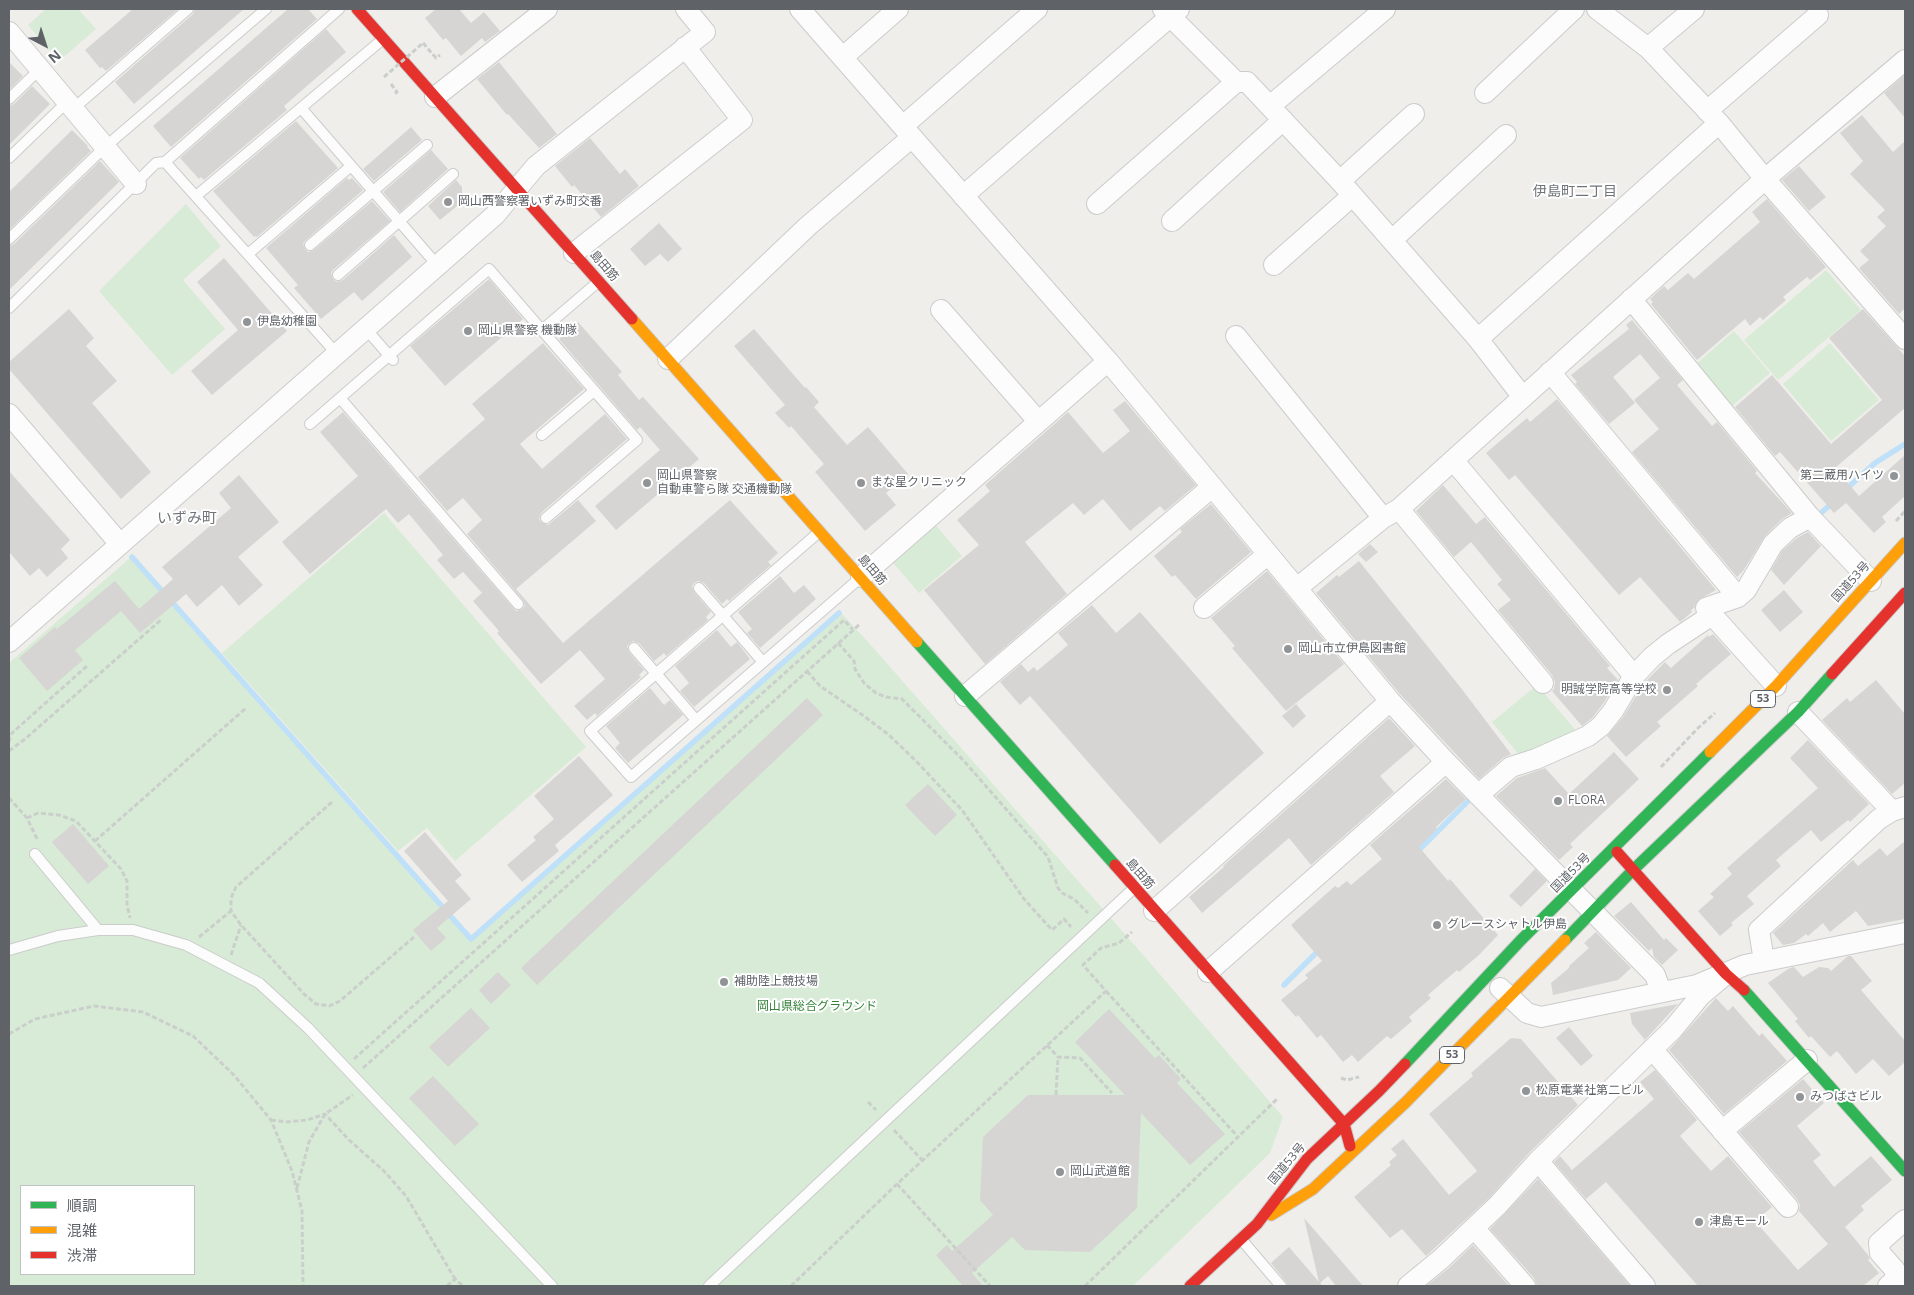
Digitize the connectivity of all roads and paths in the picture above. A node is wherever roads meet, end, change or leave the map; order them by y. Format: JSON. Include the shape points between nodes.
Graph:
{"nodes":[{"id":1,"x":188,"y":9,"type":"edge"},
{"id":2,"x":266,"y":9,"type":"edge"},
{"id":3,"x":339,"y":9,"type":"edge"},
{"id":4,"x":357,"y":9,"type":"edge"},
{"id":5,"x":547,"y":9,"type":"edge"},
{"id":6,"x":686,"y":9,"type":"edge"},
{"id":7,"x":800,"y":9,"type":"edge"},
{"id":8,"x":898,"y":9,"type":"edge"},
{"id":9,"x":1037,"y":9,"type":"edge"},
{"id":10,"x":1385,"y":9,"type":"edge"},
{"id":11,"x":1574,"y":9,"type":"edge"},
{"id":12,"x":1597,"y":9,"type":"edge"},
{"id":13,"x":1694,"y":9,"type":"edge"},
{"id":14,"x":1171,"y":11,"type":"edge"},
{"id":15,"x":1818,"y":15,"type":"dead end"},
{"id":16,"x":9,"y":34,"type":"edge"},
{"id":17,"x":384,"y":39,"type":"junction"},
{"id":18,"x":685,"y":47,"type":"junction"},
{"id":19,"x":1648,"y":48,"type":"junction"},
{"id":20,"x":440,"y":55,"type":"dead end"},
{"id":21,"x":843,"y":57,"type":"junction"},
{"id":22,"x":1904,"y":64,"type":"edge"},
{"id":23,"x":40,"y":69,"type":"junction"},
{"id":24,"x":384,"y":77,"type":"dead end"},
{"id":25,"x":1236,"y":82,"type":"junction"},
{"id":26,"x":397,"y":92,"type":"dead end"},
{"id":27,"x":1485,"y":93,"type":"dead end"},
{"id":28,"x":394,"y":95,"type":"dead end"},
{"id":29,"x":435,"y":97,"type":"junction"},
{"id":30,"x":9,"y":99,"type":"edge"},
{"id":31,"x":70,"y":105,"type":"junction"},
{"id":32,"x":301,"y":108,"type":"junction"},
{"id":33,"x":1276,"y":113,"type":"junction"},
{"id":34,"x":1414,"y":114,"type":"dead end"},
{"id":35,"x":1713,"y":117,"type":"junction"},
{"id":36,"x":907,"y":132,"type":"junction"},
{"id":37,"x":1506,"y":135,"type":"dead end"},
{"id":38,"x":427,"y":145,"type":"dead end"},
{"id":39,"x":105,"y":147,"type":"junction"},
{"id":40,"x":9,"y":158,"type":"edge"},
{"id":41,"x":165,"y":162,"type":"junction"},
{"id":42,"x":351,"y":166,"type":"junction"},
{"id":43,"x":453,"y":174,"type":"dead end"},
{"id":44,"x":1765,"y":179,"type":"junction"},
{"id":45,"x":136,"y":184,"type":"junction"},
{"id":46,"x":1346,"y":188,"type":"junction"},
{"id":47,"x":518,"y":189,"type":"junction"},
{"id":48,"x":373,"y":191,"type":"junction"},
{"id":49,"x":196,"y":196,"type":"junction"},
{"id":50,"x":963,"y":196,"type":"junction"},
{"id":51,"x":1097,"y":204,"type":"dead end"},
{"id":52,"x":399,"y":222,"type":"junction"},
{"id":53,"x":1172,"y":222,"type":"dead end"},
{"id":54,"x":9,"y":239,"type":"edge"},
{"id":55,"x":1392,"y":240,"type":"junction"},
{"id":56,"x":310,"y":245,"type":"dead end"},
{"id":57,"x":574,"y":253,"type":"junction"},
{"id":58,"x":248,"y":254,"type":"junction"},
{"id":59,"x":1274,"y":265,"type":"dead end"},
{"id":60,"x":438,"y":266,"type":"junction"},
{"id":61,"x":338,"y":275,"type":"dead end"},
{"id":62,"x":599,"y":281,"type":"junction"},
{"id":63,"x":1630,"y":299,"type":"junction"},
{"id":64,"x":9,"y":308,"type":"edge"},
{"id":65,"x":941,"y":310,"type":"dead end"},
{"id":66,"x":366,"y":329,"type":"junction"},
{"id":67,"x":542,"y":330,"type":"junction"},
{"id":68,"x":1236,"y":336,"type":"dead end"},
{"id":69,"x":1478,"y":339,"type":"junction"},
{"id":70,"x":1905,"y":339,"type":"edge"},
{"id":71,"x":337,"y":354,"type":"junction"},
{"id":72,"x":391,"y":358,"type":"junction"},
{"id":73,"x":668,"y":359,"type":"junction"},
{"id":74,"x":1108,"y":362,"type":"junction"},
{"id":75,"x":1550,"y":372,"type":"junction"},
{"id":76,"x":594,"y":391,"type":"junction"},
{"id":77,"x":1522,"y":396,"type":"junction"},
{"id":78,"x":340,"y":398,"type":"junction"},
{"id":79,"x":9,"y":414,"type":"edge"},
{"id":80,"x":1038,"y":421,"type":"junction"},
{"id":81,"x":310,"y":424,"type":"dead end"},
{"id":82,"x":542,"y":436,"type":"dead end"},
{"id":83,"x":1453,"y":460,"type":"junction"},
{"id":84,"x":1212,"y":487,"type":"junction"},
{"id":85,"x":1391,"y":513,"type":"junction"},
{"id":86,"x":1810,"y":517,"type":"junction"},
{"id":87,"x":546,"y":518,"type":"dead end"},
{"id":88,"x":820,"y":531,"type":"junction"},
{"id":89,"x":1905,"y":543,"type":"edge"},
{"id":90,"x":120,"y":544,"type":"junction"},
{"id":91,"x":1268,"y":554,"type":"junction"},
{"id":92,"x":860,"y":577,"type":"junction"},
{"id":93,"x":1871,"y":581,"type":"junction"},
{"id":94,"x":699,"y":588,"type":"dead end"},
{"id":95,"x":1297,"y":588,"type":"junction"},
{"id":96,"x":1738,"y":596,"type":"junction"},
{"id":97,"x":1902,"y":596,"type":"edge"},
{"id":98,"x":518,"y":604,"type":"dead end"},
{"id":99,"x":1204,"y":608,"type":"dead end"},
{"id":100,"x":1712,"y":615,"type":"junction"},
{"id":101,"x":723,"y":616,"type":"junction"},
{"id":102,"x":162,"y":619,"type":"dead end"},
{"id":103,"x":860,"y":624,"type":"dead end"},
{"id":104,"x":853,"y":630,"type":"junction"},
{"id":105,"x":9,"y":642,"type":"edge"},
{"id":106,"x":838,"y":643,"type":"junction"},
{"id":107,"x":634,"y":648,"type":"dead end"},
{"id":108,"x":764,"y":662,"type":"junction"},
{"id":109,"x":87,"y":666,"type":"dead end"},
{"id":110,"x":807,"y":671,"type":"junction"},
{"id":111,"x":656,"y":674,"type":"junction"},
{"id":112,"x":1634,"y":676,"type":"junction"},
{"id":113,"x":1543,"y":683,"type":"dead end"},
{"id":114,"x":1776,"y":686,"type":"junction"},
{"id":115,"x":965,"y":696,"type":"junction"},
{"id":116,"x":1390,"y":701,"type":"junction"},
{"id":117,"x":1792,"y":707,"type":"junction"},
{"id":118,"x":246,"y":708,"type":"dead end"},
{"id":119,"x":696,"y":720,"type":"junction"},
{"id":120,"x":10,"y":732,"type":"edge"},
{"id":121,"x":9,"y":742,"type":"edge"},
{"id":122,"x":9,"y":751,"type":"edge"},
{"id":123,"x":1446,"y":762,"type":"junction"},
{"id":124,"x":1717,"y":774,"type":"dead end"},
{"id":125,"x":1478,"y":795,"type":"junction"},
{"id":126,"x":332,"y":802,"type":"dead end"},
{"id":127,"x":1899,"y":809,"type":"edge"},
{"id":128,"x":27,"y":818,"type":"dead end"},
{"id":129,"x":95,"y":841,"type":"junction"},
{"id":130,"x":1614,"y":849,"type":"junction"},
{"id":131,"x":1637,"y":850,"type":"dead end"},
{"id":132,"x":35,"y":854,"type":"dead end"},
{"id":133,"x":1629,"y":866,"type":"junction"},
{"id":134,"x":1616,"y":871,"type":"dead end"},
{"id":135,"x":1134,"y":888,"type":"junction"},
{"id":136,"x":1583,"y":902,"type":"junction"},
{"id":137,"x":231,"y":911,"type":"junction"},
{"id":138,"x":1154,"y":911,"type":"junction"},
{"id":139,"x":1096,"y":923,"type":"junction"},
{"id":140,"x":241,"y":925,"type":"junction"},
{"id":141,"x":1071,"y":927,"type":"dead end"},
{"id":142,"x":98,"y":930,"type":"junction"},
{"id":143,"x":133,"y":930,"type":"junction"},
{"id":144,"x":1132,"y":932,"type":"dead end"},
{"id":145,"x":1905,"y":933,"type":"edge"},
{"id":146,"x":414,"y":937,"type":"dead end"},
{"id":147,"x":186,"y":945,"type":"junction"},
{"id":148,"x":9,"y":950,"type":"edge"},
{"id":149,"x":1764,"y":961,"type":"junction"},
{"id":150,"x":228,"y":966,"type":"junction"},
{"id":151,"x":1208,"y":972,"type":"junction"},
{"id":152,"x":1726,"y":974,"type":"junction"},
{"id":153,"x":1106,"y":990,"type":"junction"},
{"id":154,"x":1502,"y":990,"type":"junction"},
{"id":155,"x":1661,"y":992,"type":"junction"},
{"id":156,"x":9,"y":1034,"type":"edge"},
{"id":157,"x":1047,"y":1045,"type":"junction"},
{"id":158,"x":1652,"y":1049,"type":"junction"},
{"id":159,"x":1058,"y":1057,"type":"junction"},
{"id":160,"x":1808,"y":1060,"type":"junction"},
{"id":161,"x":344,"y":1067,"type":"junction"},
{"id":162,"x":354,"y":1077,"type":"junction"},
{"id":163,"x":363,"y":1086,"type":"junction"},
{"id":164,"x":1112,"y":1093,"type":"dead end"},
{"id":165,"x":1056,"y":1095,"type":"dead end"},
{"id":166,"x":1278,"y":1098,"type":"dead end"},
{"id":167,"x":325,"y":1114,"type":"junction"},
{"id":168,"x":271,"y":1120,"type":"junction"},
{"id":169,"x":1361,"y":1123,"type":"dead end"},
{"id":170,"x":1344,"y":1124,"type":"junction"},
{"id":171,"x":1722,"y":1131,"type":"junction"},
{"id":172,"x":1238,"y":1136,"type":"junction"},
{"id":173,"x":903,"y":1139,"type":"dead end"},
{"id":174,"x":1348,"y":1157,"type":"junction"},
{"id":175,"x":923,"y":1161,"type":"junction"},
{"id":176,"x":1538,"y":1161,"type":"junction"},
{"id":177,"x":1905,"y":1171,"type":"edge"},
{"id":178,"x":898,"y":1184,"type":"junction"},
{"id":179,"x":296,"y":1189,"type":"junction"},
{"id":180,"x":1788,"y":1207,"type":"dead end"},
{"id":181,"x":1905,"y":1220,"type":"edge"},
{"id":182,"x":1257,"y":1224,"type":"junction"},
{"id":183,"x":1474,"y":1228,"type":"junction"},
{"id":184,"x":1240,"y":1238,"type":"junction"},
{"id":185,"x":455,"y":1279,"type":"junction"},
{"id":186,"x":303,"y":1286,"type":"edge"},
{"id":187,"x":447,"y":1286,"type":"edge"},
{"id":188,"x":463,"y":1286,"type":"edge"},
{"id":189,"x":552,"y":1286,"type":"edge"},
{"id":190,"x":709,"y":1286,"type":"edge"},
{"id":191,"x":791,"y":1286,"type":"edge"},
{"id":192,"x":990,"y":1286,"type":"edge"},
{"id":193,"x":1085,"y":1286,"type":"edge"},
{"id":194,"x":1190,"y":1286,"type":"edge"},
{"id":195,"x":1281,"y":1286,"type":"edge"},
{"id":196,"x":1408,"y":1286,"type":"edge"},
{"id":197,"x":1525,"y":1286,"type":"edge"},
{"id":198,"x":1645,"y":1286,"type":"edge"},
{"id":199,"x":1888,"y":1286,"type":"edge"}],
"edges":[{"from":1,"to":31,"type":"lane"},
{"from":2,"to":39,"type":"lane"},
{"from":3,"to":41,"type":"lane"},
{"from":4,"to":17,"type":"main road","name":"島田筋"},
{"from":5,"to":29,"type":"street"},
{"from":6,"to":18,"type":"street","via":[[705,32]]},
{"from":7,"to":21,"type":"street"},
{"from":8,"to":21,"type":"street"},
{"from":9,"to":36,"type":"street"},
{"from":10,"to":33,"type":"street"},
{"from":11,"to":27,"type":"street"},
{"from":12,"to":19,"type":"street"},
{"from":13,"to":19,"type":"street"},
{"from":14,"to":25,"type":"street"},
{"from":14,"to":50,"type":"street"},
{"from":15,"to":35,"type":"street"},
{"from":16,"to":23,"type":"street"},
{"from":17,"to":29,"type":"main road","name":"島田筋"},
{"from":17,"to":32,"type":"lane"},
{"from":18,"to":47,"type":"street","via":[[536,166]]},
{"from":18,"to":57,"type":"street","via":[[742,120]]},
{"from":19,"to":35,"type":"street"},
{"from":20,"to":24,"type":"path","bridge":true,"via":[[436,58],[423,43]]},
{"from":21,"to":36,"type":"street"},
{"from":22,"to":44,"type":"street"},
{"from":23,"to":30,"type":"lane"},
{"from":23,"to":31,"type":"street"},
{"from":25,"to":33,"type":"street","via":[[1248,82]]},
{"from":25,"to":51,"type":"street"},
{"from":26,"to":28,"type":"path"},
{"from":29,"to":47,"type":"main road","name":"島田筋"},
{"from":31,"to":39,"type":"street"},
{"from":31,"to":40,"type":"lane"},
{"from":32,"to":42,"type":"lane"},
{"from":32,"to":49,"type":"lane"},
{"from":33,"to":46,"type":"street"},
{"from":33,"to":53,"type":"street"},
{"from":34,"to":46,"type":"street"},
{"from":35,"to":44,"type":"street"},
{"from":35,"to":69,"type":"street"},
{"from":36,"to":50,"type":"street"},
{"from":36,"to":73,"type":"street"},
{"from":37,"to":55,"type":"street"},
{"from":38,"to":48,"type":"lane"},
{"from":39,"to":45,"type":"street"},
{"from":39,"to":54,"type":"lane"},
{"from":41,"to":45,"type":"lane","via":[[156,163]]},
{"from":41,"to":49,"type":"lane"},
{"from":42,"to":48,"type":"lane"},
{"from":42,"to":58,"type":"lane"},
{"from":43,"to":52,"type":"lane"},
{"from":44,"to":63,"type":"street"},
{"from":44,"to":70,"type":"street"},
{"from":45,"to":64,"type":"lane"},
{"from":46,"to":55,"type":"street"},
{"from":46,"to":59,"type":"street"},
{"from":47,"to":57,"type":"main road","name":"島田筋"},
{"from":47,"to":60,"type":"street"},
{"from":48,"to":52,"type":"lane"},
{"from":48,"to":56,"type":"lane"},
{"from":49,"to":58,"type":"lane"},
{"from":50,"to":74,"type":"street"},
{"from":52,"to":60,"type":"lane"},
{"from":52,"to":61,"type":"lane"},
{"from":55,"to":69,"type":"street"},
{"from":57,"to":62,"type":"main road","name":"島田筋"},
{"from":58,"to":71,"type":"lane"},
{"from":60,"to":66,"type":"street"},
{"from":62,"to":67,"type":"lane"},
{"from":62,"to":73,"type":"main road","name":"島田筋"},
{"from":63,"to":75,"type":"street"},
{"from":63,"to":86,"type":"street"},
{"from":65,"to":80,"type":"street"},
{"from":66,"to":71,"type":"street"},
{"from":66,"to":72,"type":"lane"},
{"from":67,"to":72,"type":"lane","via":[[489,269]]},
{"from":67,"to":76,"type":"lane"},
{"from":68,"to":85,"type":"street"},
{"from":69,"to":77,"type":"street"},
{"from":71,"to":90,"type":"street"},
{"from":72,"to":78,"type":"lane"},
{"from":73,"to":88,"type":"main road","name":"島田筋"},
{"from":74,"to":80,"type":"street"},
{"from":74,"to":84,"type":"street"},
{"from":75,"to":77,"type":"street"},
{"from":75,"to":96,"type":"street"},
{"from":76,"to":82,"type":"lane"},
{"from":76,"to":87,"type":"lane","via":[[637,440]]},
{"from":77,"to":83,"type":"street"},
{"from":78,"to":81,"type":"lane"},
{"from":78,"to":98,"type":"lane"},
{"from":79,"to":90,"type":"street"},
{"from":80,"to":92,"type":"street"},
{"from":83,"to":85,"type":"street"},
{"from":83,"to":112,"type":"street"},
{"from":84,"to":91,"type":"street"},
{"from":84,"to":115,"type":"street"},
{"from":85,"to":95,"type":"street"},
{"from":85,"to":113,"type":"street"},
{"from":86,"to":93,"type":"street"},
{"from":86,"to":96,"type":"street","via":[[1790,528],[1773,544],[1746,590]]},
{"from":88,"to":92,"type":"main road","name":"島田筋"},
{"from":88,"to":101,"type":"lane"},
{"from":89,"to":93,"type":"main road","name":"国道53号","number":"53"},
{"from":90,"to":105,"type":"street"},
{"from":91,"to":95,"type":"street"},
{"from":91,"to":99,"type":"street"},
{"from":92,"to":108,"type":"lane"},
{"from":92,"to":115,"type":"main road","name":"島田筋"},
{"from":93,"to":114,"type":"main road","name":"国道53号","number":"53"},
{"from":94,"to":101,"type":"lane"},
{"from":95,"to":116,"type":"street"},
{"from":96,"to":100,"type":"street","via":[[1706,608]]},
{"from":97,"to":117,"type":"main road","name":"国道53号","number":"53"},
{"from":97,"to":117,"type":"main road","number":"53","via":[[1867,620]]},
{"from":100,"to":112,"type":"street","via":[[1668,644]]},
{"from":100,"to":114,"type":"street"},
{"from":101,"to":108,"type":"lane"},
{"from":101,"to":111,"type":"lane"},
{"from":102,"to":122,"type":"path"},
{"from":103,"to":104,"type":"path"},
{"from":104,"to":106,"type":"path"},
{"from":104,"to":161,"type":"path","via":[[844,620]]},
{"from":106,"to":110,"type":"path"},
{"from":106,"to":139,"type":"path","via":[[854,661],[864,683],[876,693],[902,699],[963,760],[1048,857],[1058,888],[1074,899]]},
{"from":107,"to":111,"type":"lane"},
{"from":108,"to":119,"type":"lane"},
{"from":109,"to":120,"type":"path"},
{"from":110,"to":141,"type":"path","via":[[820,686],[861,714],[916,761],[962,810],[1024,899],[1052,930],[1064,919]]},
{"from":110,"to":162,"type":"path"},
{"from":111,"to":119,"type":"lane"},
{"from":111,"to":119,"type":"lane","via":[[590,731],[630,778]]},
{"from":112,"to":125,"type":"street","via":[[1613,711],[1588,736],[1511,767]]},
{"from":114,"to":130,"type":"main road","name":"国道53号","number":"53"},
{"from":115,"to":135,"type":"main road","name":"島田筋"},
{"from":116,"to":123,"type":"street"},
{"from":116,"to":138,"type":"street"},
{"from":117,"to":124,"type":"main road","number":"53"},
{"from":117,"to":127,"type":"street"},
{"from":117,"to":133,"type":"main road","name":"国道53号","number":"53"},
{"from":118,"to":129,"type":"path"},
{"from":120,"to":121,"type":"path"},
{"from":123,"to":125,"type":"street"},
{"from":123,"to":151,"type":"street"},
{"from":125,"to":136,"type":"street"},
{"from":126,"to":137,"type":"path","via":[[236,887],[230,898]]},
{"from":127,"to":149,"type":"street","via":[[1879,819],[1759,930]]},
{"from":128,"to":129,"type":"path","via":[[38,813],[59,815],[76,821]]},
{"from":129,"to":143,"type":"path","via":[[121,869],[127,881],[126,904]]},
{"from":130,"to":133,"type":"main road"},
{"from":130,"to":136,"type":"main road","name":"国道53号","number":"53"},
{"from":131,"to":133,"type":"main road","number":"53"},
{"from":132,"to":142,"type":"lane"},
{"from":133,"to":134,"type":"main road","number":"53"},
{"from":133,"to":136,"type":"main road","name":"国道53号","number":"53"},
{"from":133,"to":152,"type":"main road"},
{"from":135,"to":138,"type":"main road","name":"島田筋"},
{"from":135,"to":139,"type":"lane"},
{"from":136,"to":154,"type":"main road","name":"国道53号","number":"53"},
{"from":136,"to":155,"type":"street","via":[[1655,975]]},
{"from":136,"to":170,"type":"main road","name":"国道53号","number":"53","via":[[1521,940]]},
{"from":137,"to":140,"type":"path"},
{"from":137,"to":147,"type":"path"},
{"from":138,"to":151,"type":"main road","name":"島田筋"},
{"from":139,"to":190,"type":"lane"},
{"from":140,"to":146,"type":"path","via":[[304,994],[316,1004],[329,1006],[340,1001]]},
{"from":140,"to":150,"type":"path"},
{"from":142,"to":143,"type":"lane"},
{"from":142,"to":148,"type":"lane","via":[[58,936]]},
{"from":143,"to":147,"type":"lane"},
{"from":144,"to":153,"type":"path","via":[[1120,943],[1101,948],[1082,965]]},
{"from":145,"to":149,"type":"street"},
{"from":147,"to":150,"type":"lane"},
{"from":149,"to":152,"type":"street"},
{"from":150,"to":161,"type":"lane","via":[[259,983]]},
{"from":151,"to":170,"type":"main road","name":"島田筋"},
{"from":152,"to":155,"type":"street","via":[[1697,985]]},
{"from":152,"to":158,"type":"street"},
{"from":152,"to":160,"type":"main road","via":[[1746,991]]},
{"from":153,"to":157,"type":"path"},
{"from":153,"to":172,"type":"path"},
{"from":154,"to":155,"type":"street","via":[[1527,1013],[1541,1017]]},
{"from":154,"to":174,"type":"main road","name":"国道53号","number":"53","via":[[1406,1102]]},
{"from":156,"to":168,"type":"path","via":[[35,1019],[94,1006],[143,1012],[193,1036],[233,1074]]},
{"from":157,"to":159,"type":"path"},
{"from":157,"to":175,"type":"path"},
{"from":158,"to":171,"type":"street"},
{"from":158,"to":176,"type":"street"},
{"from":159,"to":164,"type":"path","via":[[1080,1058]]},
{"from":159,"to":165,"type":"path"},
{"from":160,"to":171,"type":"street"},
{"from":160,"to":177,"type":"main road"},
{"from":161,"to":162,"type":"lane"},
{"from":162,"to":163,"type":"lane"},
{"from":163,"to":167,"type":"path","via":[[347,1101]]},
{"from":163,"to":189,"type":"lane"},
{"from":166,"to":172,"type":"path"},
{"from":167,"to":168,"type":"path","via":[[307,1120]]},
{"from":167,"to":179,"type":"path","via":[[309,1142]]},
{"from":167,"to":185,"type":"path","via":[[406,1196]]},
{"from":168,"to":179,"type":"path"},
{"from":169,"to":170,"type":"main road","via":[[1356,1126]]},
{"from":170,"to":174,"type":"main road","name":"島田筋","via":[[1350,1141]]},
{"from":170,"to":182,"type":"main road","name":"国道53号","number":"53","via":[[1308,1159]]},
{"from":171,"to":180,"type":"street"},
{"from":172,"to":193,"type":"path"},
{"from":173,"to":175,"type":"path"},
{"from":174,"to":182,"type":"main road","name":"国道53号","number":"53","via":[[1313,1189]]},
{"from":175,"to":178,"type":"path"},
{"from":176,"to":183,"type":"street"},
{"from":176,"to":198,"type":"street"},
{"from":178,"to":191,"type":"path"},
{"from":178,"to":192,"type":"path"},
{"from":179,"to":186,"type":"path","via":[[302,1211]]},
{"from":181,"to":199,"type":"street","via":[[1879,1243],[1880,1252],[1895,1270],[1895,1280]]},
{"from":182,"to":184,"type":"main road","name":"国道53号","number":"53"},
{"from":183,"to":196,"type":"street"},
{"from":183,"to":197,"type":"street"},
{"from":184,"to":194,"type":"main road","name":"国道53号","number":"53"},
{"from":184,"to":195,"type":"lane"},
{"from":185,"to":187,"type":"path"},
{"from":185,"to":188,"type":"path"}]}
